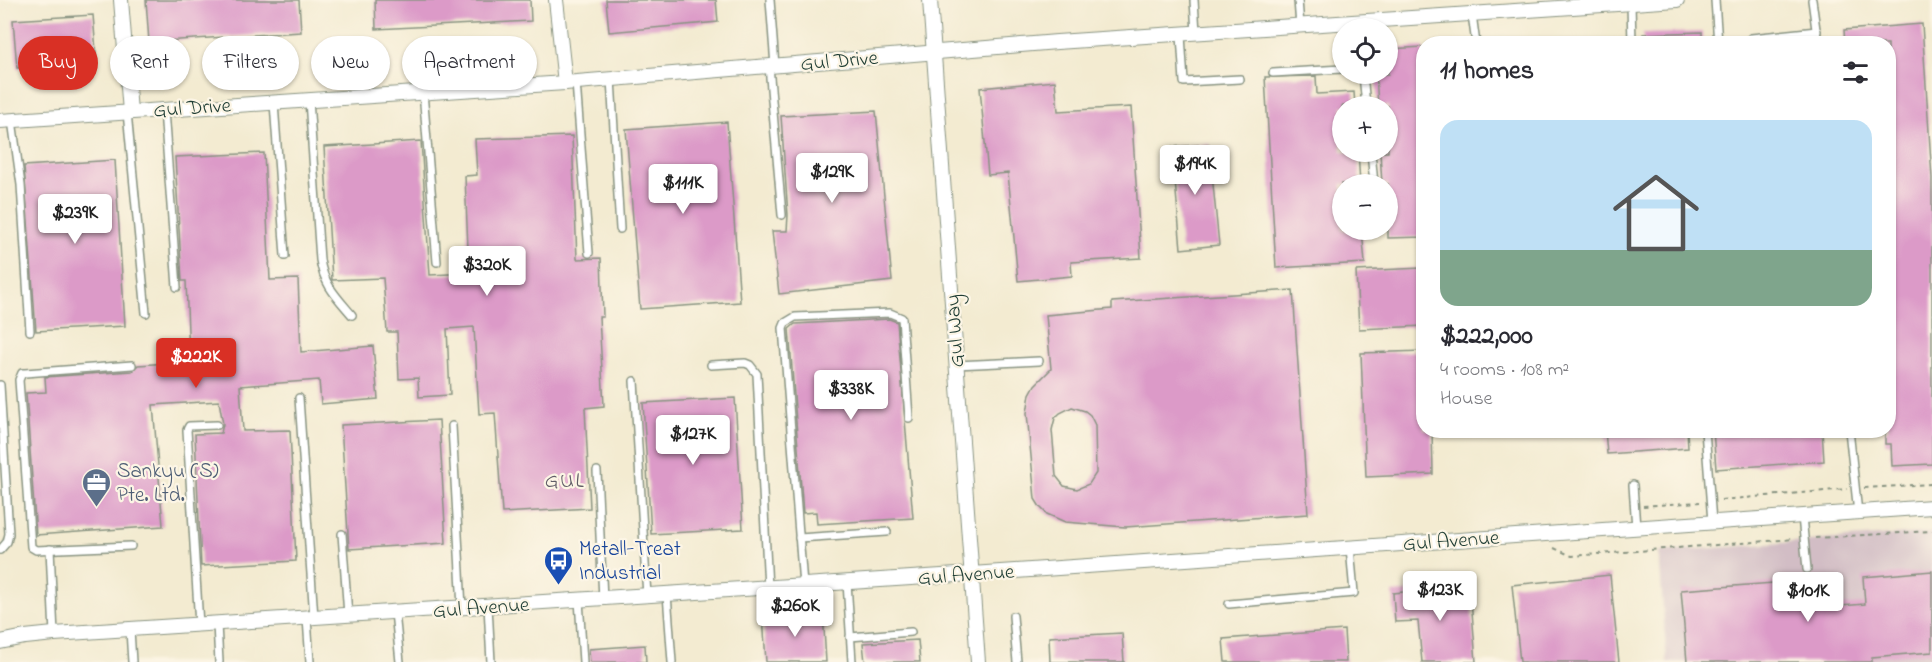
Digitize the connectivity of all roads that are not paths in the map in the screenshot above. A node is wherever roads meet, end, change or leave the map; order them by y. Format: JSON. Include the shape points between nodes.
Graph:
{"nodes":[{"id":1,"x":120,"y":0,"type":"edge"},
{"id":2,"x":556,"y":0,"type":"edge"},
{"id":3,"x":770,"y":0,"type":"edge"},
{"id":4,"x":930,"y":0,"type":"edge"},
{"id":5,"x":1194,"y":0,"type":"edge"},
{"id":6,"x":1298,"y":0,"type":"edge"},
{"id":7,"x":1677,"y":0,"type":"edge"},
{"id":8,"x":1715,"y":0,"type":"edge"},
{"id":9,"x":1812,"y":0,"type":"edge"},
{"id":10,"x":1597,"y":2,"type":"edge"},
{"id":11,"x":1631,"y":3,"type":"junction"},
{"id":12,"x":1472,"y":14,"type":"junction"},
{"id":13,"x":1398,"y":21,"type":"edge"},
{"id":14,"x":1332,"y":25,"type":"edge"},
{"id":15,"x":1300,"y":26,"type":"junction"},
{"id":16,"x":1817,"y":31,"type":"junction"},
{"id":17,"x":1196,"y":33,"type":"junction"},
{"id":18,"x":1181,"y":35,"type":"junction"},
{"id":19,"x":1475,"y":36,"type":"edge"},
{"id":20,"x":1632,"y":36,"type":"edge"},
{"id":21,"x":1717,"y":36,"type":"edge"},
{"id":22,"x":1769,"y":36,"type":"edge"},
{"id":23,"x":1817,"y":36,"type":"edge"},
{"id":24,"x":933,"y":53,"type":"junction"},
{"id":25,"x":772,"y":66,"type":"junction"},
{"id":26,"x":1332,"y":70,"type":"edge"},
{"id":27,"x":1273,"y":73,"type":"dead end"},
{"id":28,"x":611,"y":79,"type":"junction"},
{"id":29,"x":1240,"y":79,"type":"dead end"},
{"id":30,"x":570,"y":82,"type":"junction"},
{"id":31,"x":423,"y":92,"type":"junction"},
{"id":32,"x":309,"y":99,"type":"junction"},
{"id":33,"x":274,"y":102,"type":"junction"},
{"id":34,"x":164,"y":109,"type":"junction"},
{"id":35,"x":129,"y":112,"type":"junction"},
{"id":36,"x":6,"y":121,"type":"edge"},
{"id":37,"x":782,"y":215,"type":"dead end"},
{"id":38,"x":620,"y":229,"type":"dead end"},
{"id":39,"x":590,"y":253,"type":"dead end"},
{"id":40,"x":285,"y":256,"type":"dead end"},
{"id":41,"x":437,"y":262,"type":"dead end"},
{"id":42,"x":177,"y":287,"type":"dead end"},
{"id":43,"x":146,"y":313,"type":"dead end"},
{"id":44,"x":352,"y":315,"type":"dead end"},
{"id":45,"x":30,"y":330,"type":"dead end"},
{"id":46,"x":1038,"y":361,"type":"dead end"},
{"id":47,"x":132,"y":365,"type":"dead end"},
{"id":48,"x":711,"y":365,"type":"dead end"},
{"id":49,"x":956,"y":365,"type":"junction"},
{"id":50,"x":634,"y":381,"type":"dead end"},
{"id":51,"x":0,"y":385,"type":"edge"},
{"id":52,"x":299,"y":398,"type":"dead end"},
{"id":53,"x":909,"y":418,"type":"dead end"},
{"id":54,"x":217,"y":425,"type":"dead end"},
{"id":55,"x":452,"y":426,"type":"dead end"},
{"id":56,"x":1706,"y":438,"type":"edge"},
{"id":57,"x":1850,"y":438,"type":"edge"},
{"id":58,"x":597,"y":471,"type":"dead end"},
{"id":59,"x":1633,"y":485,"type":"dead end"},
{"id":60,"x":1932,"y":507,"type":"edge"},
{"id":61,"x":1858,"y":513,"type":"junction"},
{"id":62,"x":1802,"y":516,"type":"junction"},
{"id":63,"x":1712,"y":522,"type":"junction"},
{"id":64,"x":1636,"y":528,"type":"junction"},
{"id":65,"x":887,"y":532,"type":"dead end"},
{"id":66,"x":342,"y":534,"type":"dead end"},
{"id":67,"x":799,"y":538,"type":"junction"},
{"id":68,"x":131,"y":546,"type":"dead end"},
{"id":69,"x":1350,"y":547,"type":"junction"},
{"id":70,"x":50,"y":549,"type":"junction"},
{"id":71,"x":0,"y":550,"type":"edge"},
{"id":72,"x":1807,"y":569,"type":"dead end"},
{"id":73,"x":972,"y":574,"type":"junction"},
{"id":74,"x":847,"y":582,"type":"junction"},
{"id":75,"x":803,"y":585,"type":"junction"},
{"id":76,"x":768,"y":588,"type":"junction"},
{"id":77,"x":667,"y":594,"type":"junction"},
{"id":78,"x":647,"y":596,"type":"junction"},
{"id":79,"x":603,"y":598,"type":"junction"},
{"id":80,"x":579,"y":600,"type":"junction"},
{"id":81,"x":1229,"y":604,"type":"dead end"},
{"id":82,"x":488,"y":606,"type":"junction"},
{"id":83,"x":462,"y":608,"type":"junction"},
{"id":84,"x":395,"y":612,"type":"junction"},
{"id":85,"x":348,"y":615,"type":"junction"},
{"id":86,"x":1013,"y":616,"type":"dead end"},
{"id":87,"x":311,"y":618,"type":"junction"},
{"id":88,"x":217,"y":624,"type":"junction"},
{"id":89,"x":199,"y":625,"type":"junction"},
{"id":90,"x":130,"y":630,"type":"junction"},
{"id":91,"x":911,"y":632,"type":"dead end"},
{"id":92,"x":54,"y":634,"type":"junction"},
{"id":93,"x":850,"y":636,"type":"junction"},
{"id":94,"x":0,"y":642,"type":"edge"},
{"id":95,"x":132,"y":662,"type":"edge"},
{"id":96,"x":219,"y":662,"type":"edge"},
{"id":97,"x":310,"y":662,"type":"edge"},
{"id":98,"x":400,"y":662,"type":"edge"},
{"id":99,"x":491,"y":662,"type":"edge"},
{"id":100,"x":583,"y":662,"type":"edge"},
{"id":101,"x":672,"y":662,"type":"edge"},
{"id":102,"x":852,"y":662,"type":"edge"},
{"id":103,"x":978,"y":662,"type":"edge"},
{"id":104,"x":1017,"y":662,"type":"edge"}],
"edges":[{"from":1,"to":35,"type":"street"},
{"from":2,"to":30,"type":"street"},
{"from":3,"to":25,"type":"lane"},
{"from":4,"to":24,"type":"street","name":"Gul Way"},
{"from":5,"to":17,"type":"lane"},
{"from":6,"to":15,"type":"lane"},
{"from":7,"to":11,"type":"street","name":"Gul Drive"},
{"from":8,"to":21,"type":"lane"},
{"from":9,"to":16,"type":"lane"},
{"from":10,"to":11,"type":"street","name":"Gul Drive"},
{"from":10,"to":12,"type":"street","name":"Gul Drive"},
{"from":11,"to":20,"type":"lane"},
{"from":12,"to":13,"type":"street","name":"Gul Drive"},
{"from":12,"to":19,"type":"lane"},
{"from":14,"to":15,"type":"street","name":"Gul Drive"},
{"from":15,"to":17,"type":"street","name":"Gul Drive"},
{"from":16,"to":22,"type":"lane"},
{"from":16,"to":23,"type":"lane"},
{"from":17,"to":18,"type":"street","name":"Gul Drive"},
{"from":18,"to":24,"type":"street","name":"Gul Drive"},
{"from":18,"to":29,"type":"lane","via":[[1184,82]]},
{"from":24,"to":25,"type":"street","name":"Gul Drive"},
{"from":24,"to":49,"type":"street","name":"Gul Way"},
{"from":25,"to":28,"type":"street","name":"Gul Drive"},
{"from":25,"to":37,"type":"lane"},
{"from":26,"to":27,"type":"lane"},
{"from":28,"to":30,"type":"street","name":"Gul Drive"},
{"from":28,"to":38,"type":"lane"},
{"from":30,"to":31,"type":"street","name":"Gul Drive"},
{"from":30,"to":39,"type":"lane"},
{"from":31,"to":32,"type":"street","name":"Gul Drive"},
{"from":31,"to":41,"type":"lane"},
{"from":32,"to":33,"type":"street","name":"Gul Drive"},
{"from":32,"to":44,"type":"lane","via":[[322,276]]},
{"from":33,"to":34,"type":"street","name":"Gul Drive"},
{"from":33,"to":40,"type":"lane"},
{"from":34,"to":35,"type":"street","name":"Gul Drive"},
{"from":34,"to":42,"type":"lane"},
{"from":35,"to":36,"type":"street","name":"Gul Drive"},
{"from":35,"to":43,"type":"lane"},
{"from":36,"to":45,"type":"lane","via":[[21,185]]},
{"from":46,"to":49,"type":"lane"},
{"from":47,"to":70,"type":"lane","via":[[20,376],[30,543],[36,550]]},
{"from":48,"to":76,"type":"lane","via":[[745,363],[757,374]]},
{"from":49,"to":73,"type":"street","name":"Gul Way"},
{"from":50,"to":78,"type":"lane"},
{"from":51,"to":71,"type":"lane","via":[[9,534]]},
{"from":52,"to":87,"type":"lane"},
{"from":53,"to":67,"type":"lane","via":[[902,318],[890,313],[795,317],[784,323]]},
{"from":54,"to":89,"type":"lane","via":[[189,426],[187,430]]},
{"from":55,"to":83,"type":"lane"},
{"from":56,"to":63,"type":"lane"},
{"from":57,"to":61,"type":"lane"},
{"from":58,"to":79,"type":"lane"},
{"from":59,"to":64,"type":"lane"},
{"from":60,"to":61,"type":"street","name":"Gul Avenue"},
{"from":61,"to":62,"type":"street","name":"Gul Avenue"},
{"from":62,"to":63,"type":"street","name":"Gul Avenue"},
{"from":62,"to":72,"type":"lane"},
{"from":63,"to":64,"type":"street","name":"Gul Avenue"},
{"from":64,"to":69,"type":"street","name":"Gul Avenue"},
{"from":65,"to":67,"type":"lane"},
{"from":66,"to":85,"type":"lane"},
{"from":67,"to":75,"type":"lane"},
{"from":68,"to":70,"type":"lane"},
{"from":69,"to":73,"type":"street","name":"Gul Avenue"},
{"from":69,"to":81,"type":"lane","via":[[1354,593]]},
{"from":70,"to":92,"type":"lane"},
{"from":73,"to":74,"type":"street","name":"Gul Avenue"},
{"from":73,"to":103,"type":"street","name":"Gul Way"},
{"from":74,"to":75,"type":"street","name":"Gul Avenue"},
{"from":74,"to":93,"type":"lane"},
{"from":75,"to":76,"type":"street","name":"Gul Avenue"},
{"from":76,"to":77,"type":"street","name":"Gul Avenue"},
{"from":77,"to":78,"type":"street","name":"Gul Avenue"},
{"from":77,"to":101,"type":"lane"},
{"from":78,"to":79,"type":"street","name":"Gul Avenue"},
{"from":79,"to":80,"type":"street","name":"Gul Avenue"},
{"from":80,"to":82,"type":"street","name":"Gul Avenue"},
{"from":80,"to":100,"type":"lane"},
{"from":82,"to":83,"type":"street","name":"Gul Avenue"},
{"from":82,"to":99,"type":"lane"},
{"from":83,"to":84,"type":"street","name":"Gul Avenue"},
{"from":84,"to":85,"type":"street","name":"Gul Avenue"},
{"from":84,"to":98,"type":"lane"},
{"from":85,"to":87,"type":"street","name":"Gul Avenue"},
{"from":86,"to":104,"type":"lane"},
{"from":87,"to":88,"type":"street","name":"Gul Avenue"},
{"from":87,"to":97,"type":"lane"},
{"from":88,"to":89,"type":"street","name":"Gul Avenue"},
{"from":88,"to":96,"type":"lane"},
{"from":89,"to":90,"type":"street","name":"Gul Avenue"},
{"from":90,"to":92,"type":"street","name":"Gul Avenue"},
{"from":90,"to":95,"type":"lane"},
{"from":91,"to":93,"type":"lane"},
{"from":92,"to":94,"type":"street","name":"Gul Avenue"},
{"from":93,"to":102,"type":"lane"}]}
